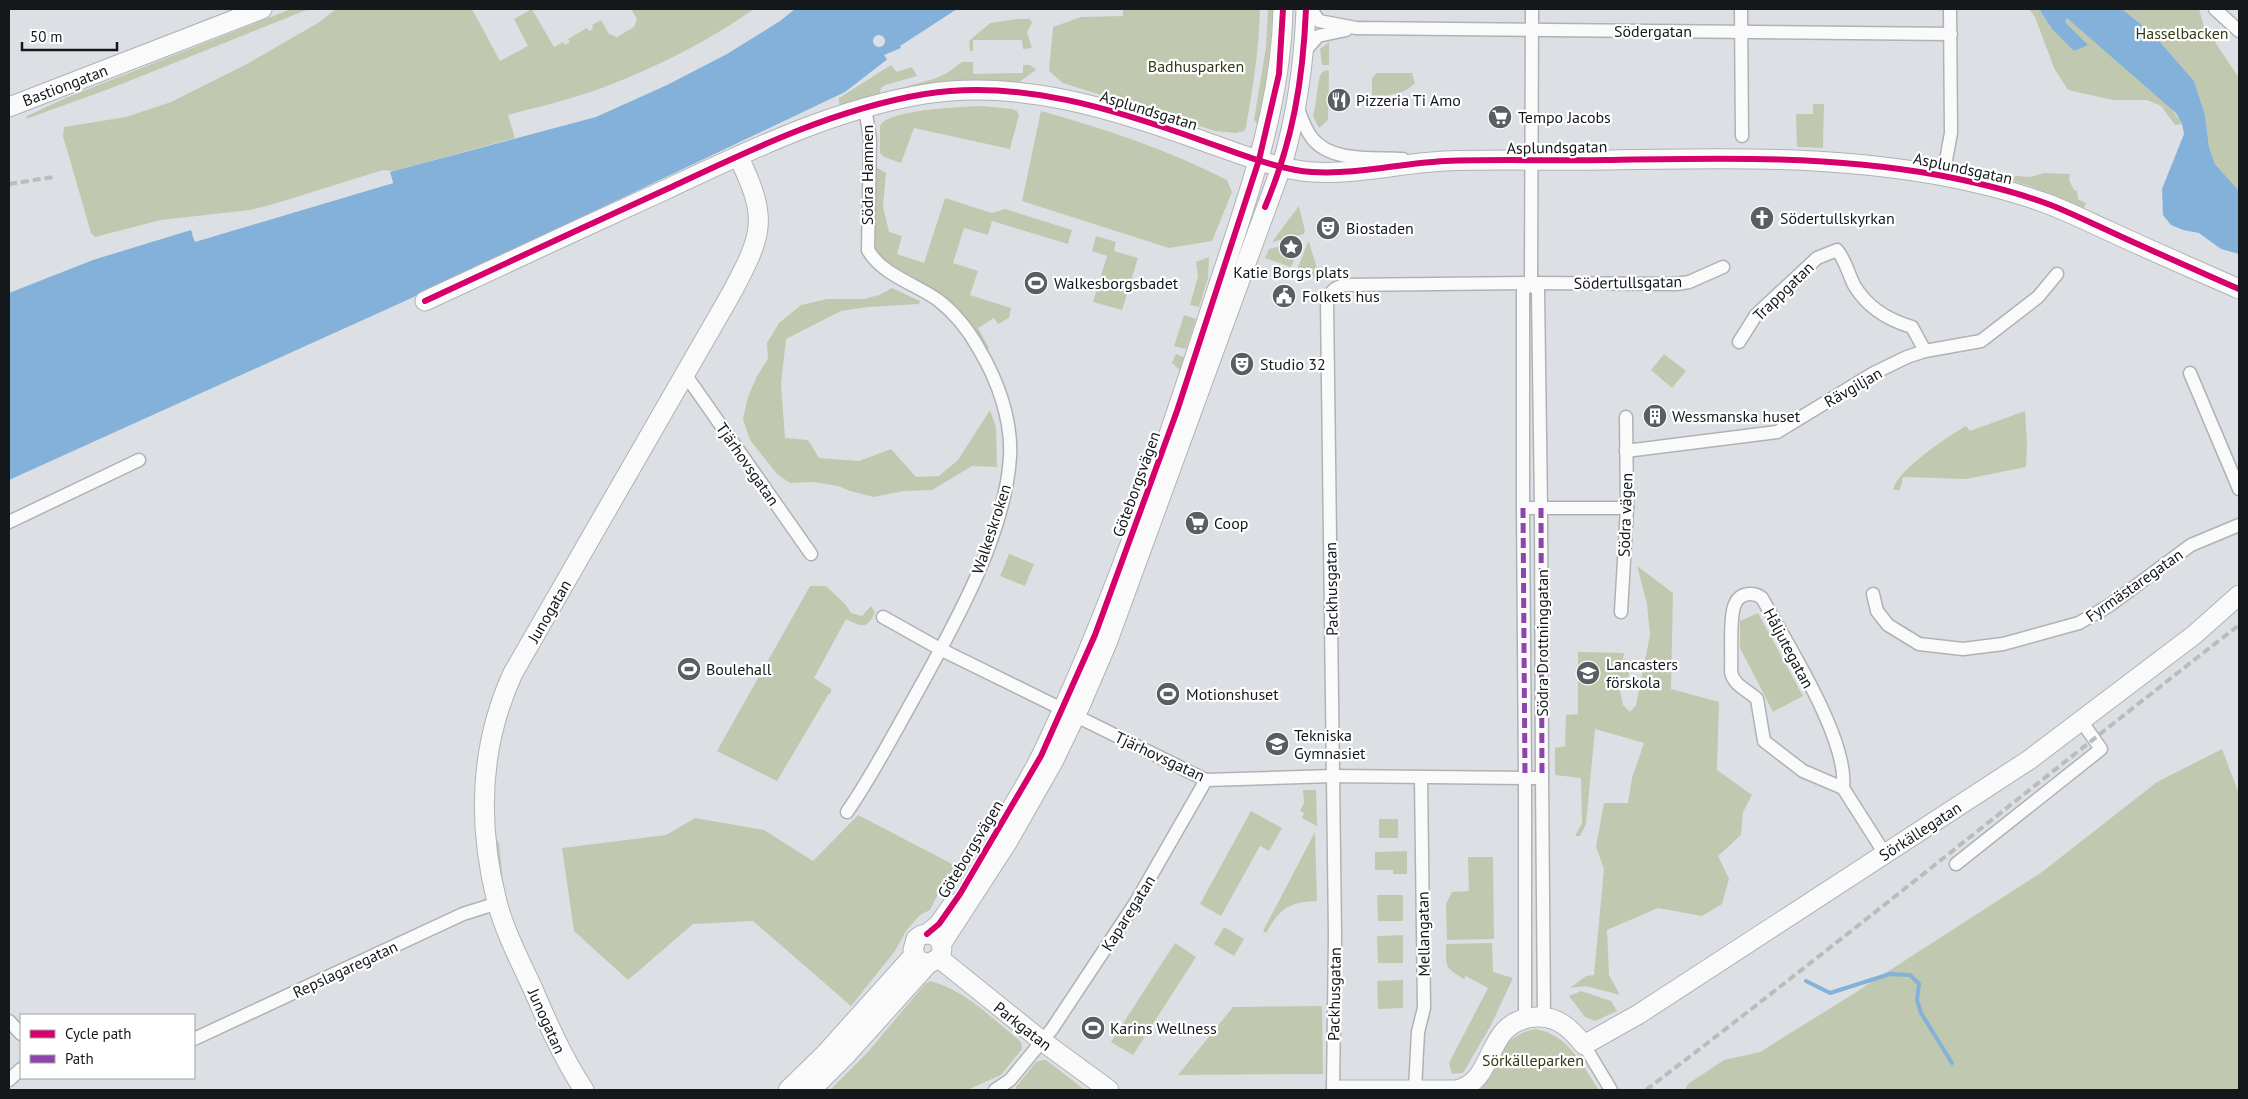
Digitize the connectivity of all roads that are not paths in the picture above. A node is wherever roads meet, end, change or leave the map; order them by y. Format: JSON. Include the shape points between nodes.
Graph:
{"nodes":[{"id":1,"x":262,"y":9,"type":"edge"},
{"id":2,"x":1283,"y":9,"type":"edge"},
{"id":3,"x":1306,"y":9,"type":"edge"},
{"id":4,"x":1311,"y":9,"type":"edge"},
{"id":5,"x":1532,"y":9,"type":"edge"},
{"id":6,"x":1742,"y":9,"type":"edge"},
{"id":7,"x":1950,"y":9,"type":"edge"},
{"id":8,"x":2216,"y":9,"type":"edge"},
{"id":9,"x":1356,"y":28,"type":"junction"},
{"id":10,"x":1532,"y":30,"type":"junction"},
{"id":11,"x":2239,"y":31,"type":"edge"},
{"id":12,"x":1741,"y":32,"type":"junction"},
{"id":13,"x":1950,"y":34,"type":"junction"},
{"id":14,"x":1304,"y":52,"type":"junction"},
{"id":15,"x":1297,"y":106,"type":"junction"},
{"id":16,"x":9,"y":107,"type":"edge"},
{"id":17,"x":865,"y":108,"type":"junction"},
{"id":18,"x":1742,"y":136,"type":"dead end"},
{"id":19,"x":738,"y":156,"type":"junction"},
{"id":20,"x":1259,"y":160,"type":"junction"},
{"id":21,"x":1446,"y":161,"type":"junction"},
{"id":22,"x":1531,"y":161,"type":"junction"},
{"id":23,"x":1282,"y":165,"type":"junction"},
{"id":24,"x":1943,"y":176,"type":"junction"},
{"id":25,"x":867,"y":242,"type":"joint"},
{"id":26,"x":1723,"y":267,"type":"dead end"},
{"id":27,"x":2057,"y":274,"type":"dead end"},
{"id":28,"x":1531,"y":283,"type":"junction"},
{"id":29,"x":2239,"y":289,"type":"edge"},
{"id":30,"x":425,"y":301,"type":"dead end"},
{"id":31,"x":1739,"y":342,"type":"dead end"},
{"id":32,"x":1925,"y":351,"type":"junction"},
{"id":33,"x":2190,"y":373,"type":"dead end"},
{"id":34,"x":685,"y":374,"type":"junction"},
{"id":35,"x":1626,"y":417,"type":"dead end"},
{"id":36,"x":1626,"y":451,"type":"junction"},
{"id":37,"x":139,"y":460,"type":"dead end"},
{"id":38,"x":2239,"y":489,"type":"edge"},
{"id":39,"x":1523,"y":508,"type":"junction"},
{"id":40,"x":1541,"y":508,"type":"junction"},
{"id":41,"x":1627,"y":508,"type":"junction"},
{"id":42,"x":9,"y":522,"type":"edge"},
{"id":43,"x":2239,"y":525,"type":"edge"},
{"id":44,"x":811,"y":554,"type":"dead end"},
{"id":45,"x":1873,"y":594,"type":"dead end"},
{"id":46,"x":2239,"y":595,"type":"edge"},
{"id":47,"x":1620,"y":612,"type":"dead end"},
{"id":48,"x":883,"y":617,"type":"dead end"},
{"id":49,"x":940,"y":649,"type":"junction"},
{"id":50,"x":1069,"y":713,"type":"junction"},
{"id":51,"x":2082,"y":722,"type":"junction"},
{"id":52,"x":1333,"y":776,"type":"junction"},
{"id":53,"x":1421,"y":777,"type":"junction"},
{"id":54,"x":1525,"y":778,"type":"junction"},
{"id":55,"x":1542,"y":778,"type":"junction"},
{"id":56,"x":1206,"y":780,"type":"junction"},
{"id":57,"x":1844,"y":788,"type":"junction"},
{"id":58,"x":847,"y":812,"type":"dead end"},
{"id":59,"x":1885,"y":854,"type":"junction"},
{"id":60,"x":1956,"y":864,"type":"dead end"},
{"id":61,"x":498,"y":903,"type":"junction"},
{"id":62,"x":930,"y":951,"type":"junction"},
{"id":63,"x":1534,"y":1017,"type":"junction"},
{"id":64,"x":9,"y":1021,"type":"edge"},
{"id":65,"x":20,"y":1033,"type":"edge"},
{"id":66,"x":195,"y":1039,"type":"edge"},
{"id":67,"x":1042,"y":1041,"type":"junction"},
{"id":68,"x":1584,"y":1045,"type":"junction"},
{"id":69,"x":20,"y":1070,"type":"edge"},
{"id":70,"x":9,"y":1080,"type":"edge"},
{"id":71,"x":1415,"y":1089,"type":"edge"},
{"id":72,"x":584,"y":1090,"type":"edge"},
{"id":73,"x":788,"y":1090,"type":"edge"},
{"id":74,"x":811,"y":1090,"type":"edge"},
{"id":75,"x":995,"y":1090,"type":"edge"},
{"id":76,"x":1109,"y":1090,"type":"edge"},
{"id":77,"x":1332,"y":1090,"type":"edge"},
{"id":78,"x":1341,"y":1090,"type":"edge"},
{"id":79,"x":1611,"y":1090,"type":"edge"}],
"edges":[{"from":1,"to":16,"type":"street","name":"Bastiongatan"},
{"from":2,"to":20,"type":"street","name":"Göteborgsvägen","via":[[1279,74]]},
{"from":3,"to":14,"type":"street","name":"Göteborgsvägen"},
{"from":4,"to":9,"type":"street","name":"Södergatan","via":[[1319,21]]},
{"from":5,"to":10,"type":"street","name":"Södra Drottninggatan"},
{"from":6,"to":12,"type":"street"},
{"from":7,"to":13,"type":"street"},
{"from":8,"to":11,"type":"street"},
{"from":9,"to":10,"type":"street","name":"Södergatan"},
{"from":9,"to":14,"type":"street","name":"Södergatan","via":[[1318,36]]},
{"from":10,"to":12,"type":"street","name":"Södergatan"},
{"from":10,"to":22,"type":"street","name":"Södra Drottninggatan"},
{"from":12,"to":13,"type":"street","name":"Södergatan"},
{"from":12,"to":18,"type":"street"},
{"from":13,"to":24,"type":"street","via":[[1951,133]]},
{"from":14,"to":15,"type":"street","name":"Göteborgsvägen"},
{"from":15,"to":21,"type":"street","name":"Asplundsgatan","via":[[1312,138],[1328,151]]},
{"from":15,"to":23,"type":"street","name":"Göteborgsvägen"},
{"from":17,"to":19,"type":"street","name":"Asplundsgatan"},
{"from":17,"to":20,"type":"street","name":"Asplundsgatan","via":[[919,95],[956,91],[1035,94],[1112,112]]},
{"from":17,"to":25,"type":"street","name":"Södra Hamnen","via":[[870,148]]},
{"from":19,"to":30,"type":"street","name":"Asplundsgatan"},
{"from":19,"to":34,"type":"street","name":"Junogatan","via":[[755,195],[758,231],[755,248]]},
{"from":20,"to":23,"type":"street","name":"Asplundsgatan"},
{"from":20,"to":50,"type":"street","name":"Göteborgsvägen","via":[[1177,411]]},
{"from":21,"to":22,"type":"street","name":"Asplundsgatan"},
{"from":21,"to":23,"type":"street","name":"Asplundsgatan","via":[[1346,173],[1312,172]]},
{"from":22,"to":24,"type":"street","name":"Asplundsgatan","via":[[1806,160],[1874,165]]},
{"from":22,"to":28,"type":"street","name":"Södra Drottninggatan"},
{"from":23,"to":50,"type":"street","name":"Göteborgsvägen","via":[[1107,643]]},
{"from":24,"to":29,"type":"street","name":"Asplundsgatan","via":[[2050,205]]},
{"from":25,"to":49,"type":"street","name":"Walkeskroken","via":[[868,250],[878,264],[936,299],[972,337],[994,377],[1009,432],[1007,480],[992,536]]},
{"from":26,"to":28,"type":"street","name":"Södertullsgatan","via":[[1676,284]]},
{"from":27,"to":32,"type":"street","name":"Rävgiljan","via":[[2038,298],[1982,341]]},
{"from":28,"to":39,"type":"street","name":"Södra Drottninggatan","via":[[1523,291]]},
{"from":28,"to":40,"type":"street","name":"Södra Drottninggatan","via":[[1538,291]]},
{"from":28,"to":52,"type":"street","name":"Packhusgatan","via":[[1344,285],[1334,288],[1329,294]]},
{"from":31,"to":32,"type":"street","name":"Trappgatan","via":[[1746,327],[1762,308],[1817,258],[1837,250],[1846,262],[1854,284],[1872,308],[1897,323],[1912,326]]},
{"from":32,"to":36,"type":"street","name":"Rävgiljan","via":[[1874,373],[1777,432]]},
{"from":33,"to":38,"type":"street"},
{"from":34,"to":44,"type":"street","name":"Tjärhovsgatan"},
{"from":34,"to":61,"type":"street","name":"Junogatan","via":[[513,673],[496,715],[484,781],[489,850]]},
{"from":35,"to":36,"type":"street","name":"Södra vägen"},
{"from":36,"to":41,"type":"street","name":"Södra vägen"},
{"from":37,"to":42,"type":"street"},
{"from":39,"to":40,"type":"street"},
{"from":39,"to":54,"type":"street","name":"Södra Drottninggatan"},
{"from":40,"to":41,"type":"street"},
{"from":40,"to":55,"type":"street","name":"Södra Drottninggatan"},
{"from":41,"to":47,"type":"street","name":"Södra vägen"},
{"from":43,"to":45,"type":"street","name":"Fyrmästaregatan","via":[[2191,545],[2110,606],[2079,623],[2003,644],[1963,650],[1919,644],[1888,625],[1877,611]]},
{"from":46,"to":51,"type":"street","name":"Sörkällegatan","via":[[2194,635]]},
{"from":48,"to":49,"type":"street","name":"Tjärhovsgatan"},
{"from":49,"to":50,"type":"street","name":"Tjärhovsgatan"},
{"from":49,"to":58,"type":"street","name":"Walkeskroken"},
{"from":50,"to":56,"type":"street","name":"Tjärhovsgatan"},
{"from":50,"to":62,"type":"street","name":"Göteborgsvägen","via":[[1054,760],[1008,841]]},
{"from":51,"to":59,"type":"street","name":"Sörkällegatan"},
{"from":51,"to":60,"type":"street","via":[[2101,749]]},
{"from":52,"to":53,"type":"street","name":"Tjärhovsgatan"},
{"from":52,"to":56,"type":"street","name":"Tjärhovsgatan"},
{"from":52,"to":77,"type":"street","name":"Packhusgatan","via":[[1335,934]]},
{"from":53,"to":54,"type":"street","name":"Tjärhovsgatan"},
{"from":53,"to":71,"type":"street","name":"Mellangatan","via":[[1424,1008],[1418,1032]]},
{"from":54,"to":55,"type":"street"},
{"from":54,"to":63,"type":"street","name":"Södra Drottninggatan"},
{"from":55,"to":63,"type":"street","name":"Södra Drottninggatan"},
{"from":56,"to":67,"type":"street","name":"Kaparegatan","via":[[1136,902]]},
{"from":57,"to":57,"type":"street","name":"Håljutegatan","via":[[1845,776],[1839,750],[1804,674],[1762,598],[1756,594],[1740,597],[1733,614],[1731,672],[1733,679],[1757,700],[1764,741],[1803,771]]},
{"from":57,"to":59,"type":"street","name":"Håljutegatan"},
{"from":59,"to":68,"type":"street","name":"Sörkällegatan","via":[[1639,1014]]},
{"from":61,"to":66,"type":"street","name":"Repslagaregatan","via":[[463,914]]},
{"from":61,"to":72,"type":"street","name":"Junogatan","via":[[558,1047]]},
{"from":62,"to":67,"type":"street","name":"Parkgatan"},
{"from":62,"to":73,"type":"street","name":"Göteborgsvägen"},
{"from":62,"to":74,"type":"street","name":"Göteborgsvägen","via":[[847,1054]]},
{"from":63,"to":68,"type":"street","via":[[1570,1028]]},
{"from":63,"to":71,"type":"street","via":[[1511,1025],[1500,1035],[1477,1080],[1468,1087],[1457,1090]]},
{"from":64,"to":65,"type":"street"},
{"from":67,"to":75,"type":"street","name":"Kaparegatan","via":[[1010,1080]]},
{"from":67,"to":76,"type":"street","name":"Parkgatan"},
{"from":68,"to":79,"type":"street"},
{"from":69,"to":70,"type":"street"},
{"from":71,"to":78,"type":"street"}]}
